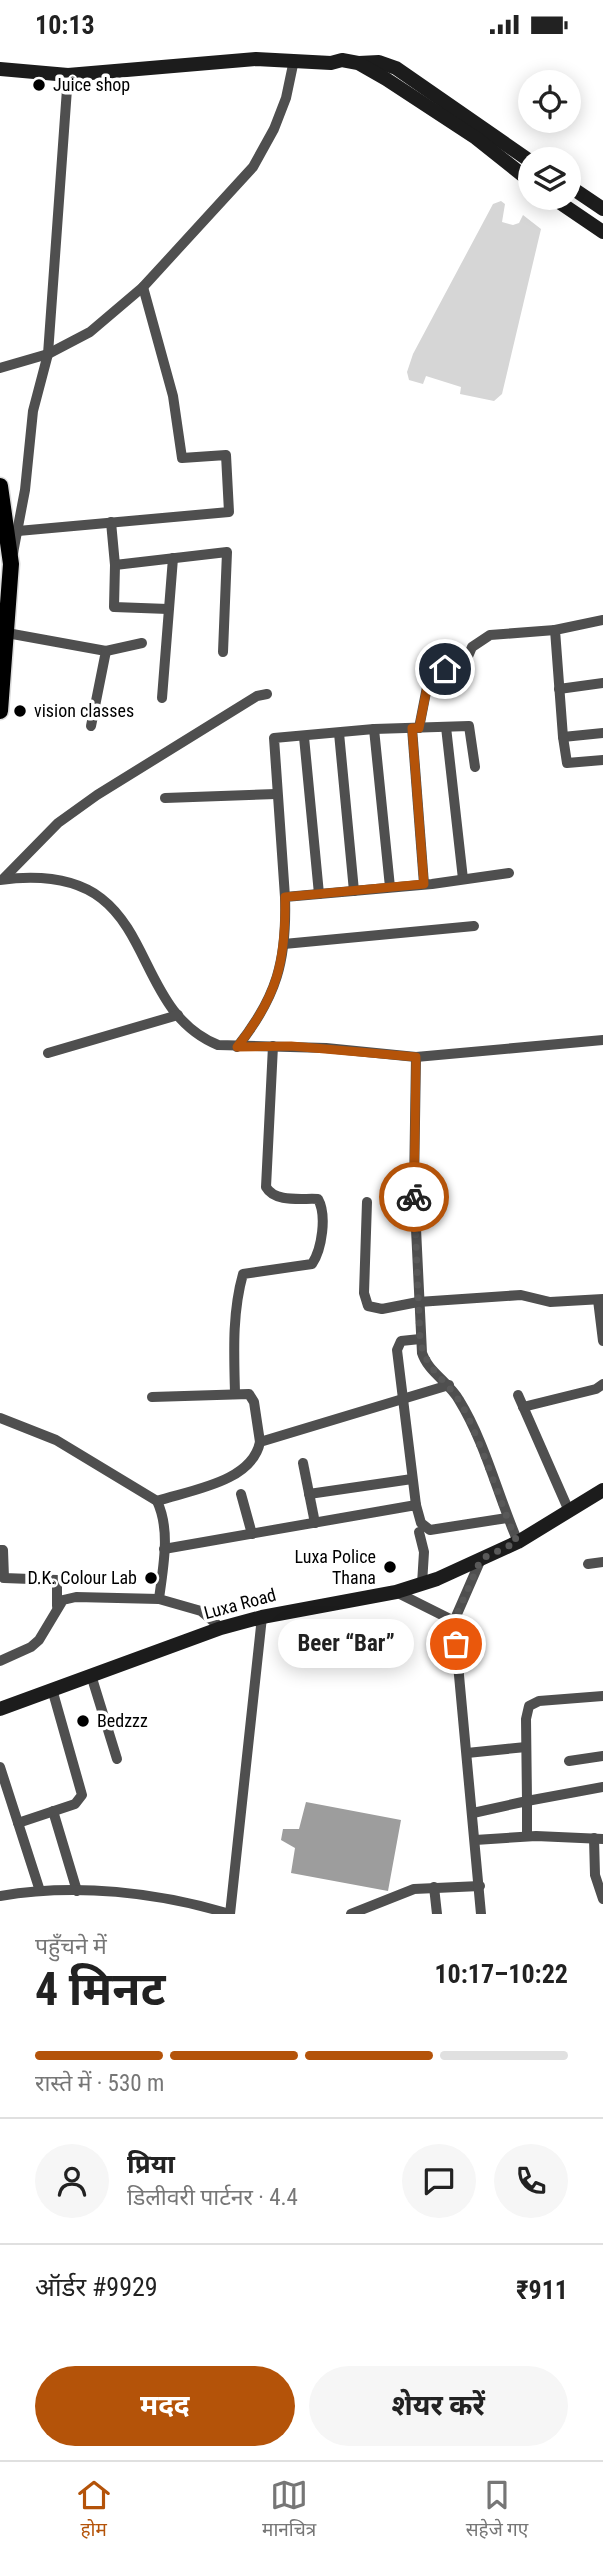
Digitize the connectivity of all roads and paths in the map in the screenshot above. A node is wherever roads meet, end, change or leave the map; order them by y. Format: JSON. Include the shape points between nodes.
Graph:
{"nodes":[{"id":1,"x":333,"y":56,"type":"edge"},
{"id":2,"x":294,"y":60,"type":"junction"},
{"id":3,"x":358,"y":63,"type":"junction"},
{"id":4,"x":0,"y":69,"type":"edge"},
{"id":5,"x":68,"y":75,"type":"junction"},
{"id":6,"x":518,"y":152,"type":"edge"},
{"id":7,"x":518,"y":172,"type":"edge"},
{"id":8,"x":581,"y":194,"type":"edge"},
{"id":9,"x":603,"y":209,"type":"edge"},
{"id":10,"x":571,"y":210,"type":"edge"},
{"id":11,"x":603,"y":232,"type":"edge"},
{"id":12,"x":143,"y":287,"type":"junction"},
{"id":13,"x":48,"y":354,"type":"junction"},
{"id":14,"x":0,"y":368,"type":"edge"},
{"id":15,"x":0,"y":486,"type":"edge"},
{"id":16,"x":111,"y":522,"type":"junction"},
{"id":17,"x":18,"y":531,"type":"junction"},
{"id":18,"x":173,"y":558,"type":"junction"},
{"id":19,"x":11,"y":564,"type":"junction"},
{"id":20,"x":115,"y":565,"type":"junction"},
{"id":21,"x":169,"y":609,"type":"junction"},
{"id":22,"x":603,"y":620,"type":"edge"},
{"id":23,"x":5,"y":623,"type":"edge"},
{"id":24,"x":555,"y":630,"type":"junction"},
{"id":25,"x":142,"y":643,"type":"dead end"},
{"id":26,"x":106,"y":651,"type":"junction"},
{"id":27,"x":223,"y":652,"type":"dead end"},
{"id":28,"x":603,"y":683,"type":"edge"},
{"id":29,"x":559,"y":689,"type":"junction"},
{"id":30,"x":267,"y":694,"type":"dead end"},
{"id":31,"x":162,"y":698,"type":"dead end"},
{"id":32,"x":0,"y":711,"type":"edge"},
{"id":33,"x":91,"y":726,"type":"dead end"},
{"id":34,"x":446,"y":726,"type":"junction"},
{"id":35,"x":416,"y":728,"type":"junction"},
{"id":36,"x":374,"y":729,"type":"junction"},
{"id":37,"x":339,"y":733,"type":"junction"},
{"id":38,"x":603,"y":733,"type":"edge"},
{"id":39,"x":304,"y":737,"type":"junction"},
{"id":40,"x":563,"y":737,"type":"junction"},
{"id":41,"x":603,"y":760,"type":"edge"},
{"id":42,"x":475,"y":767,"type":"dead end"},
{"id":43,"x":276,"y":794,"type":"junction"},
{"id":44,"x":165,"y":799,"type":"dead end"},
{"id":45,"x":509,"y":873,"type":"dead end"},
{"id":46,"x":2,"y":879,"type":"edge"},
{"id":47,"x":463,"y":879,"type":"junction"},
{"id":48,"x":424,"y":884,"type":"junction"},
{"id":49,"x":390,"y":887,"type":"junction"},
{"id":50,"x":354,"y":891,"type":"junction"},
{"id":51,"x":319,"y":894,"type":"junction"},
{"id":52,"x":285,"y":897,"type":"junction"},
{"id":53,"x":474,"y":926,"type":"dead end"},
{"id":54,"x":285,"y":944,"type":"junction"},
{"id":55,"x":178,"y":1015,"type":"junction"},
{"id":56,"x":603,"y":1040,"type":"edge"},
{"id":57,"x":273,"y":1046,"type":"junction"},
{"id":58,"x":237,"y":1047,"type":"junction"},
{"id":59,"x":48,"y":1053,"type":"dead end"},
{"id":60,"x":416,"y":1057,"type":"junction"},
{"id":61,"x":367,"y":1202,"type":"dead end"},
{"id":62,"x":601,"y":1300,"type":"edge"},
{"id":63,"x":418,"y":1302,"type":"junction"},
{"id":64,"x":420,"y":1339,"type":"junction"},
{"id":65,"x":603,"y":1341,"type":"edge"},
{"id":66,"x":603,"y":1384,"type":"edge"},
{"id":67,"x":449,"y":1385,"type":"junction"},
{"id":68,"x":235,"y":1393,"type":"junction"},
{"id":69,"x":518,"y":1395,"type":"dead end"},
{"id":70,"x":402,"y":1397,"type":"junction"},
{"id":71,"x":152,"y":1398,"type":"dead end"},
{"id":72,"x":523,"y":1407,"type":"junction"},
{"id":73,"x":0,"y":1418,"type":"edge"},
{"id":74,"x":260,"y":1442,"type":"junction"},
{"id":75,"x":303,"y":1463,"type":"dead end"},
{"id":76,"x":412,"y":1479,"type":"junction"},
{"id":77,"x":603,"y":1490,"type":"edge"},
{"id":78,"x":241,"y":1495,"type":"dead end"},
{"id":79,"x":309,"y":1495,"type":"junction"},
{"id":80,"x":157,"y":1501,"type":"junction"},
{"id":81,"x":416,"y":1505,"type":"junction"},
{"id":82,"x":569,"y":1511,"type":"junction"},
{"id":83,"x":508,"y":1518,"type":"junction"},
{"id":84,"x":314,"y":1523,"type":"junction"},
{"id":85,"x":419,"y":1532,"type":"dead end"},
{"id":86,"x":253,"y":1534,"type":"junction"},
{"id":87,"x":517,"y":1542,"type":"junction"},
{"id":88,"x":164,"y":1549,"type":"junction"},
{"id":89,"x":0,"y":1550,"type":"edge"},
{"id":90,"x":481,"y":1559,"type":"junction"},
{"id":91,"x":603,"y":1562,"type":"edge"},
{"id":92,"x":588,"y":1564,"type":"dead end"},
{"id":93,"x":422,"y":1584,"type":"junction"},
{"id":94,"x":396,"y":1592,"type":"junction"},
{"id":95,"x":159,"y":1599,"type":"junction"},
{"id":96,"x":57,"y":1606,"type":"junction"},
{"id":97,"x":261,"y":1620,"type":"junction"},
{"id":98,"x":454,"y":1621,"type":"junction"},
{"id":99,"x":221,"y":1628,"type":"junction"},
{"id":100,"x":0,"y":1661,"type":"edge"},
{"id":101,"x":92,"y":1678,"type":"junction"},
{"id":102,"x":53,"y":1693,"type":"junction"},
{"id":103,"x":603,"y":1696,"type":"edge"},
{"id":104,"x":0,"y":1709,"type":"edge"},
{"id":105,"x":0,"y":1716,"type":"edge"},
{"id":106,"x":526,"y":1747,"type":"junction"},
{"id":107,"x":467,"y":1753,"type":"junction"},
{"id":108,"x":603,"y":1756,"type":"edge"},
{"id":109,"x":117,"y":1759,"type":"dead end"},
{"id":110,"x":569,"y":1761,"type":"dead end"},
{"id":111,"x":0,"y":1767,"type":"edge"},
{"id":112,"x":603,"y":1787,"type":"edge"},
{"id":113,"x":527,"y":1801,"type":"junction"},
{"id":114,"x":53,"y":1811,"type":"junction"},
{"id":115,"x":473,"y":1813,"type":"junction"},
{"id":116,"x":18,"y":1823,"type":"junction"},
{"id":117,"x":527,"y":1836,"type":"junction"},
{"id":118,"x":599,"y":1839,"type":"edge"},
{"id":119,"x":475,"y":1840,"type":"junction"},
{"id":120,"x":480,"y":1886,"type":"junction"},
{"id":121,"x":434,"y":1887,"type":"junction"},
{"id":122,"x":40,"y":1891,"type":"junction"},
{"id":123,"x":77,"y":1891,"type":"junction"},
{"id":124,"x":0,"y":1896,"type":"edge"},
{"id":125,"x":603,"y":1899,"type":"edge"},
{"id":126,"x":230,"y":1914,"type":"edge"},
{"id":127,"x":351,"y":1914,"type":"edge"},
{"id":128,"x":437,"y":1914,"type":"edge"},
{"id":129,"x":481,"y":1914,"type":"edge"}],
"edges":[{"from":1,"to":2,"type":"street"},
{"from":1,"to":3,"type":"street"},
{"from":2,"to":5,"type":"street","via":[[256,59]]},
{"from":2,"to":12,"type":"street","via":[[274,129],[253,167]]},
{"from":3,"to":6,"type":"street","via":[[379,62],[397,68]]},
{"from":3,"to":7,"type":"street","via":[[429,106]]},
{"from":4,"to":5,"type":"street"},
{"from":5,"to":13,"type":"street"},
{"from":8,"to":9,"type":"street"},
{"from":10,"to":11,"type":"street"},
{"from":12,"to":13,"type":"street","via":[[90,332]]},
{"from":12,"to":16,"type":"street","via":[[173,396],[183,458],[226,455],[229,512]]},
{"from":13,"to":14,"type":"street"},
{"from":13,"to":17,"type":"street","via":[[33,411]]},
{"from":15,"to":19,"type":"main road"},
{"from":16,"to":17,"type":"street"},
{"from":16,"to":20,"type":"street"},
{"from":17,"to":19,"type":"street"},
{"from":18,"to":20,"type":"street"},
{"from":18,"to":21,"type":"street"},
{"from":18,"to":27,"type":"street","via":[[227,552]]},
{"from":19,"to":23,"type":"main road"},
{"from":20,"to":21,"type":"street","via":[[114,607]]},
{"from":21,"to":31,"type":"street"},
{"from":22,"to":24,"type":"street"},
{"from":23,"to":26,"type":"street"},
{"from":23,"to":32,"type":"main road"},
{"from":24,"to":29,"type":"street"},
{"from":24,"to":35,"type":"street","via":[[490,635],[472,647],[460,675],[445,669],[428,683]]},
{"from":25,"to":26,"type":"street"},
{"from":26,"to":33,"type":"street"},
{"from":28,"to":29,"type":"street"},
{"from":29,"to":40,"type":"street"},
{"from":30,"to":46,"type":"street","via":[[97,795],[40,839]]},
{"from":34,"to":35,"type":"street"},
{"from":34,"to":42,"type":"street","via":[[469,726]]},
{"from":34,"to":47,"type":"street"},
{"from":35,"to":36,"type":"street"},
{"from":35,"to":48,"type":"street"},
{"from":36,"to":37,"type":"street"},
{"from":36,"to":49,"type":"street"},
{"from":37,"to":39,"type":"street"},
{"from":37,"to":50,"type":"street"},
{"from":38,"to":40,"type":"street"},
{"from":39,"to":43,"type":"street","via":[[274,738]]},
{"from":39,"to":51,"type":"street"},
{"from":40,"to":41,"type":"street","via":[[567,763]]},
{"from":43,"to":44,"type":"street"},
{"from":43,"to":52,"type":"street"},
{"from":45,"to":47,"type":"street"},
{"from":46,"to":55,"type":"street","via":[[68,882],[110,904]]},
{"from":47,"to":48,"type":"street"},
{"from":48,"to":49,"type":"street"},
{"from":49,"to":50,"type":"street"},
{"from":50,"to":51,"type":"street"},
{"from":51,"to":52,"type":"street"},
{"from":52,"to":54,"type":"street"},
{"from":53,"to":54,"type":"street"},
{"from":54,"to":58,"type":"street","via":[[270,1000]]},
{"from":55,"to":58,"type":"street","via":[[204,1039]]},
{"from":55,"to":59,"type":"street"},
{"from":56,"to":60,"type":"street"},
{"from":57,"to":58,"type":"street"},
{"from":57,"to":60,"type":"street"},
{"from":57,"to":68,"type":"street","via":[[266,1187],[279,1198],[318,1199],[323,1207],[318,1255],[312,1264],[243,1274],[233,1344]]},
{"from":60,"to":63,"type":"street"},
{"from":61,"to":63,"type":"street","via":[[364,1301],[374,1309]]},
{"from":62,"to":63,"type":"street","via":[[550,1302],[521,1296]]},
{"from":62,"to":65,"type":"street"},
{"from":63,"to":64,"type":"street"},
{"from":64,"to":67,"type":"street","via":[[425,1362]]},
{"from":64,"to":70,"type":"street","via":[[406,1339],[398,1346]]},
{"from":66,"to":72,"type":"street"},
{"from":67,"to":70,"type":"street"},
{"from":67,"to":83,"type":"street","via":[[466,1413]]},
{"from":68,"to":71,"type":"street"},
{"from":68,"to":74,"type":"street","via":[[253,1397]]},
{"from":69,"to":72,"type":"street"},
{"from":70,"to":74,"type":"street"},
{"from":70,"to":76,"type":"street"},
{"from":72,"to":82,"type":"street"},
{"from":73,"to":80,"type":"street","via":[[56,1440]]},
{"from":74,"to":80,"type":"street","via":[[253,1461],[234,1474]]},
{"from":75,"to":79,"type":"street"},
{"from":76,"to":79,"type":"street"},
{"from":76,"to":81,"type":"street"},
{"from":77,"to":82,"type":"street","name":"Luxa Road"},
{"from":78,"to":86,"type":"street"},
{"from":79,"to":84,"type":"street"},
{"from":80,"to":88,"type":"street","via":[[163,1515]]},
{"from":81,"to":83,"type":"street","via":[[421,1523],[430,1530]]},
{"from":81,"to":84,"type":"street"},
{"from":82,"to":87,"type":"street","name":"Luxa Road"},
{"from":83,"to":87,"type":"street"},
{"from":84,"to":86,"type":"street"},
{"from":85,"to":93,"type":"street","via":[[424,1552]]},
{"from":86,"to":88,"type":"street"},
{"from":87,"to":90,"type":"street","name":"Luxa Road"},
{"from":88,"to":95,"type":"street"},
{"from":89,"to":96,"type":"street","via":[[4,1550],[4,1578],[57,1580]]},
{"from":90,"to":93,"type":"street","name":"Luxa Road"},
{"from":90,"to":98,"type":"street"},
{"from":91,"to":92,"type":"street"},
{"from":93,"to":94,"type":"street","name":"Luxa Road"},
{"from":94,"to":97,"type":"street","name":"Luxa Road"},
{"from":94,"to":98,"type":"street"},
{"from":95,"to":96,"type":"street","via":[[76,1597]]},
{"from":95,"to":99,"type":"street","via":[[201,1611]]},
{"from":96,"to":100,"type":"street","via":[[39,1640]]},
{"from":97,"to":99,"type":"street","name":"Luxa Road"},
{"from":97,"to":101,"type":"street"},
{"from":97,"to":126,"type":"street"},
{"from":98,"to":107,"type":"street"},
{"from":99,"to":101,"type":"street","name":"Luxa Road"},
{"from":101,"to":102,"type":"street","name":"Luxa Road"},
{"from":101,"to":109,"type":"street"},
{"from":102,"to":104,"type":"street","name":"Luxa Road"},
{"from":102,"to":105,"type":"street"},
{"from":102,"to":114,"type":"street","via":[[83,1789],[79,1801]]},
{"from":103,"to":106,"type":"street","via":[[534,1703],[526,1711]]},
{"from":106,"to":107,"type":"street"},
{"from":106,"to":113,"type":"street"},
{"from":107,"to":115,"type":"street"},
{"from":108,"to":110,"type":"street"},
{"from":111,"to":116,"type":"street"},
{"from":112,"to":113,"type":"street"},
{"from":113,"to":115,"type":"street"},
{"from":113,"to":117,"type":"street"},
{"from":114,"to":116,"type":"street"},
{"from":114,"to":123,"type":"street"},
{"from":115,"to":119,"type":"street"},
{"from":116,"to":122,"type":"street"},
{"from":117,"to":118,"type":"street"},
{"from":117,"to":119,"type":"street"},
{"from":118,"to":125,"type":"street","via":[[595,1875]]},
{"from":119,"to":120,"type":"street"},
{"from":120,"to":121,"type":"street"},
{"from":120,"to":129,"type":"street"},
{"from":121,"to":127,"type":"street","via":[[399,1894]]},
{"from":121,"to":128,"type":"street"},
{"from":122,"to":123,"type":"street"},
{"from":122,"to":124,"type":"street"},
{"from":123,"to":126,"type":"street","via":[[167,1898]]}]}
